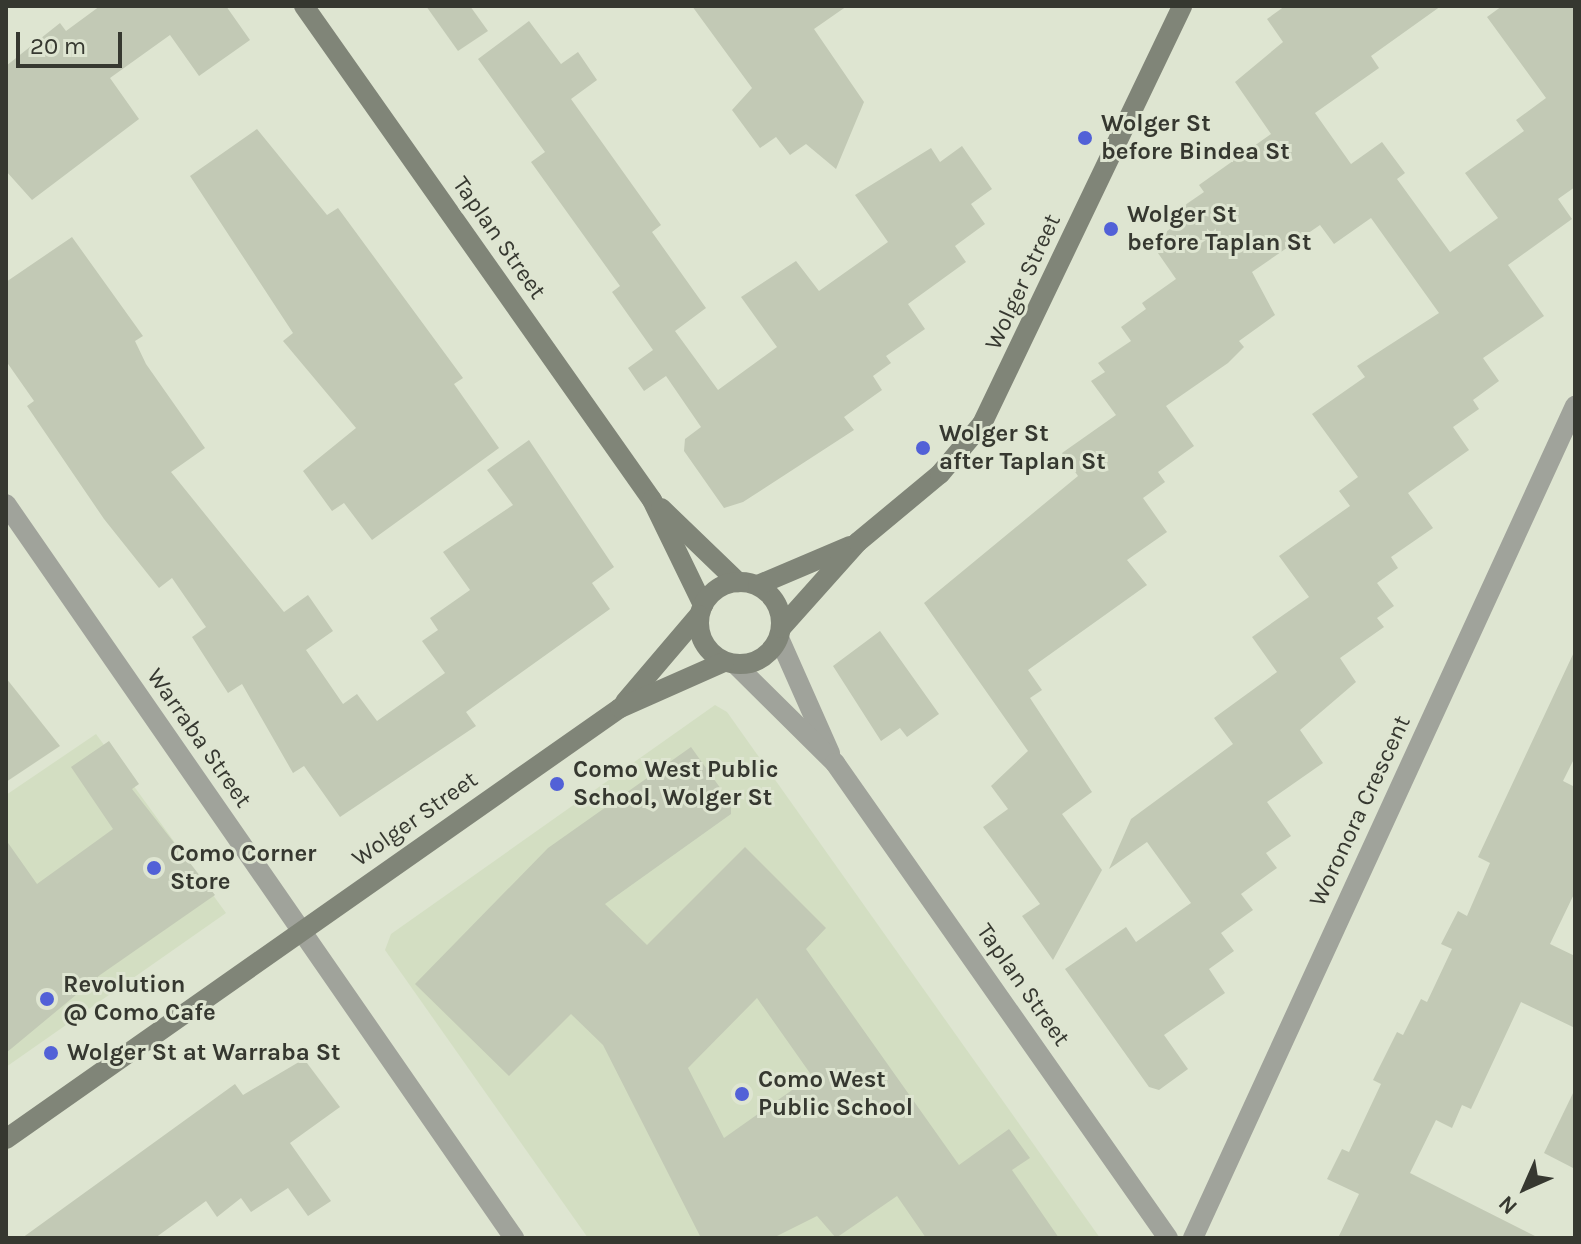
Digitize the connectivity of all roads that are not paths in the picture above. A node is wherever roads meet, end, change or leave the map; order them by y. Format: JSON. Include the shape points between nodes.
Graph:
{"nodes":[{"id":1,"x":304,"y":6,"type":"edge"},
{"id":2,"x":1182,"y":6,"type":"edge"},
{"id":3,"x":1575,"y":406,"type":"edge"},
{"id":4,"x":652,"y":500,"type":"junction"},
{"id":5,"x":6,"y":504,"type":"edge"},
{"id":6,"x":858,"y":542,"type":"junction"},
{"id":7,"x":748,"y":584,"type":"junction"},
{"id":8,"x":701,"y":610,"type":"junction"},
{"id":9,"x":780,"y":633,"type":"junction"},
{"id":10,"x":730,"y":663,"type":"junction"},
{"id":11,"x":620,"y":708,"type":"junction"},
{"id":12,"x":835,"y":763,"type":"junction"},
{"id":13,"x":302,"y":931,"type":"junction"},
{"id":14,"x":6,"y":1139,"type":"edge"},
{"id":15,"x":514,"y":1238,"type":"edge"},
{"id":16,"x":1168,"y":1238,"type":"edge"},
{"id":17,"x":1193,"y":1238,"type":"edge"}],
"edges":[{"from":1,"to":4,"type":"street","name":"Taplan Street"},
{"from":2,"to":6,"type":"street","name":"Wolger Street","via":[[982,424],[940,474]]},
{"from":3,"to":17,"type":"street","name":"Woronora Crescent"},
{"from":4,"to":7,"type":"street","name":"Taplan Street"},
{"from":4,"to":8,"type":"street","name":"Taplan Street"},
{"from":5,"to":13,"type":"street","name":"Warraba Street"},
{"from":6,"to":7,"type":"street","name":"Wolger Street"},
{"from":6,"to":9,"type":"street","name":"Wolger Street"},
{"from":7,"to":8,"type":"street","via":[[717,588]]},
{"from":7,"to":9,"type":"street","via":[[779,608]]},
{"from":8,"to":10,"type":"street","via":[[701,638]]},
{"from":8,"to":11,"type":"street","name":"Wolger Street"},
{"from":9,"to":10,"type":"street","via":[[766,656]]},
{"from":9,"to":12,"type":"street","name":"Taplan Street"},
{"from":10,"to":11,"type":"street","name":"Wolger Street"},
{"from":10,"to":12,"type":"street","name":"Taplan Street"},
{"from":11,"to":13,"type":"street","name":"Wolger Street"},
{"from":12,"to":16,"type":"street","name":"Taplan Street"},
{"from":13,"to":14,"type":"street","name":"Wolger Street"},
{"from":13,"to":15,"type":"street","name":"Warraba Street"}]}
